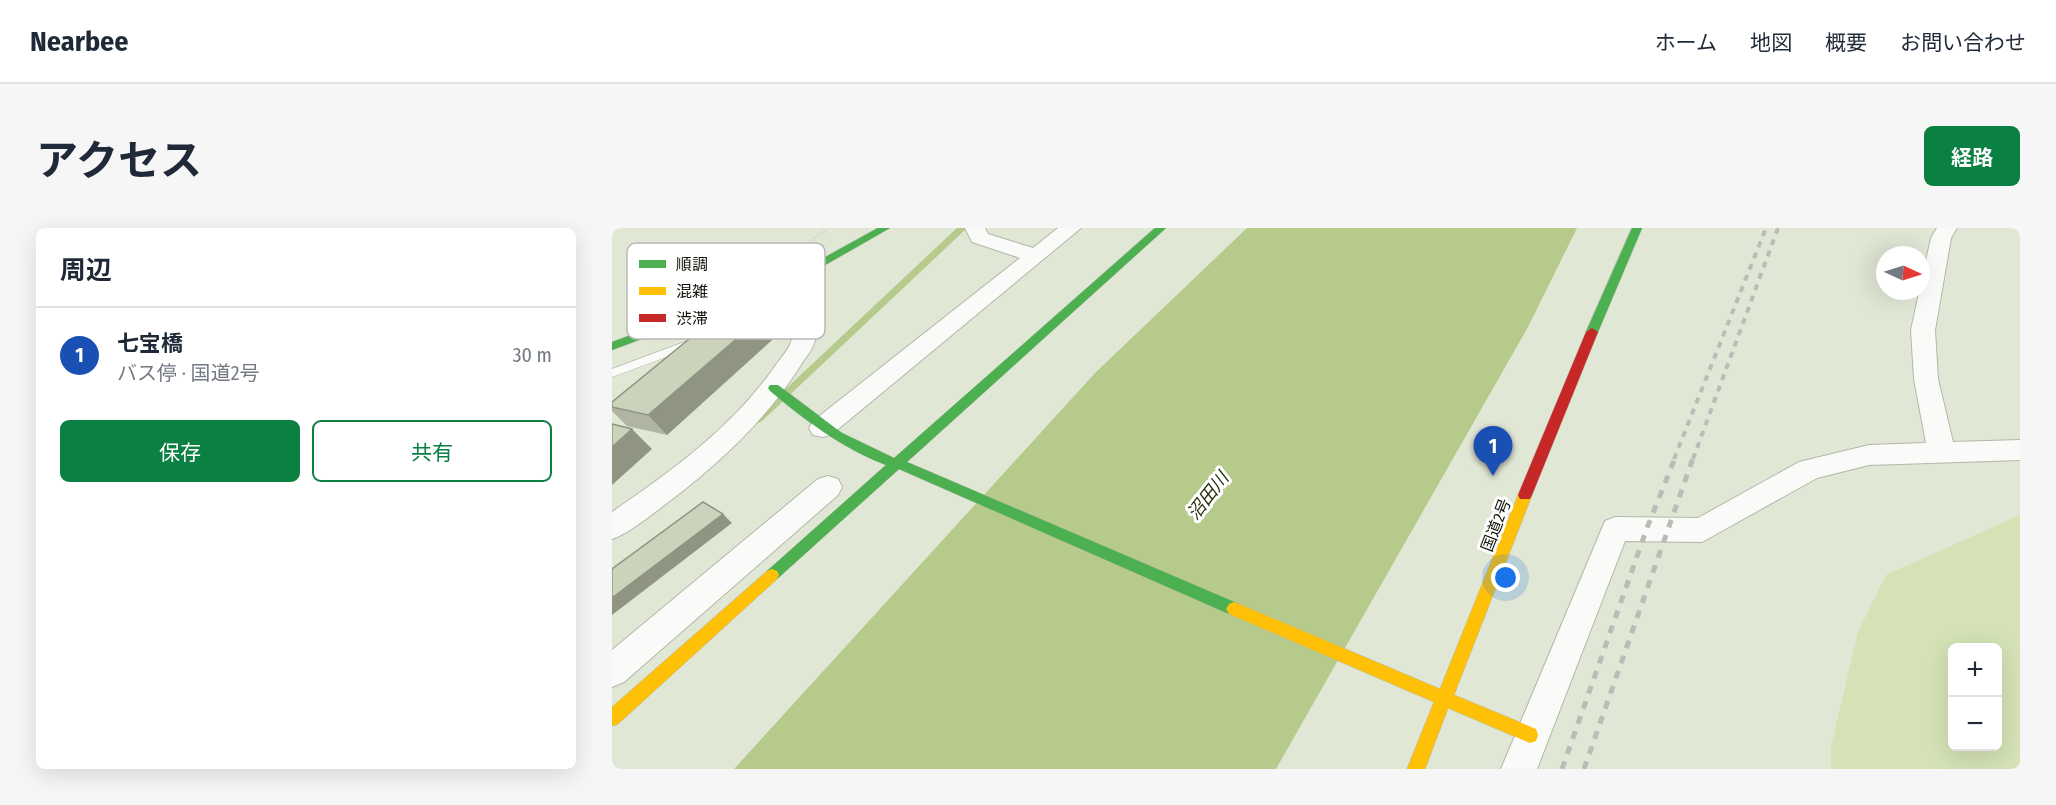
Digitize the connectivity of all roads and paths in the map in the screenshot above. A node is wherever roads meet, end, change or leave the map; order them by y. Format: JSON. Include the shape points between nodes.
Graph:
{"nodes":[{"id":1,"x":885,"y":228,"type":"edge"},
{"id":2,"x":975,"y":228,"type":"edge"},
{"id":3,"x":1071,"y":228,"type":"edge"},
{"id":4,"x":1161,"y":228,"type":"edge"},
{"id":5,"x":1637,"y":228,"type":"edge"},
{"id":6,"x":1947,"y":228,"type":"edge"},
{"id":7,"x":1036,"y":256,"type":"junction"},
{"id":8,"x":825,"y":269,"type":"edge"},
{"id":9,"x":632,"y":339,"type":"edge"},
{"id":10,"x":703,"y":339,"type":"edge"},
{"id":11,"x":802,"y":339,"type":"edge"},
{"id":12,"x":612,"y":345,"type":"edge"},
{"id":13,"x":612,"y":373,"type":"edge"},
{"id":14,"x":774,"y":388,"type":"junction"},
{"id":15,"x":822,"y":428,"type":"junction"},
{"id":16,"x":2020,"y":450,"type":"edge"},
{"id":17,"x":1941,"y":451,"type":"junction"},
{"id":18,"x":894,"y":464,"type":"junction"},
{"id":19,"x":828,"y":487,"type":"dead end"},
{"id":20,"x":612,"y":527,"type":"edge"},
{"id":21,"x":612,"y":671,"type":"edge"},
{"id":22,"x":1445,"y":700,"type":"junction"},
{"id":23,"x":612,"y":718,"type":"edge"},
{"id":24,"x":1530,"y":735,"type":"junction"},
{"id":25,"x":1416,"y":769,"type":"edge"},
{"id":26,"x":1518,"y":769,"type":"edge"}],
"edges":[{"from":1,"to":8,"type":"main road"},
{"from":2,"to":7,"type":"street","via":[[979,238]]},
{"from":3,"to":7,"type":"street"},
{"from":4,"to":18,"type":"main road"},
{"from":5,"to":22,"type":"main road","name":"国道2号","via":[[1559,408]]},
{"from":6,"to":17,"type":"street","via":[[1941,238],[1923,330],[1927,390]]},
{"from":7,"to":15,"type":"street"},
{"from":9,"to":12,"type":"main road"},
{"from":10,"to":13,"type":"lane"},
{"from":11,"to":14,"type":"street"},
{"from":14,"to":15,"type":"main road"},
{"from":14,"to":20,"type":"street","via":[[724,441],[662,493]]},
{"from":15,"to":18,"type":"main road"},
{"from":16,"to":17,"type":"street"},
{"from":17,"to":24,"type":"street","via":[[1869,455],[1809,469],[1702,530],[1615,529]]},
{"from":18,"to":22,"type":"main road"},
{"from":18,"to":23,"type":"main road"},
{"from":19,"to":21,"type":"street"},
{"from":22,"to":24,"type":"main road"},
{"from":22,"to":25,"type":"main road","name":"国道2号"},
{"from":24,"to":26,"type":"street"}]}
